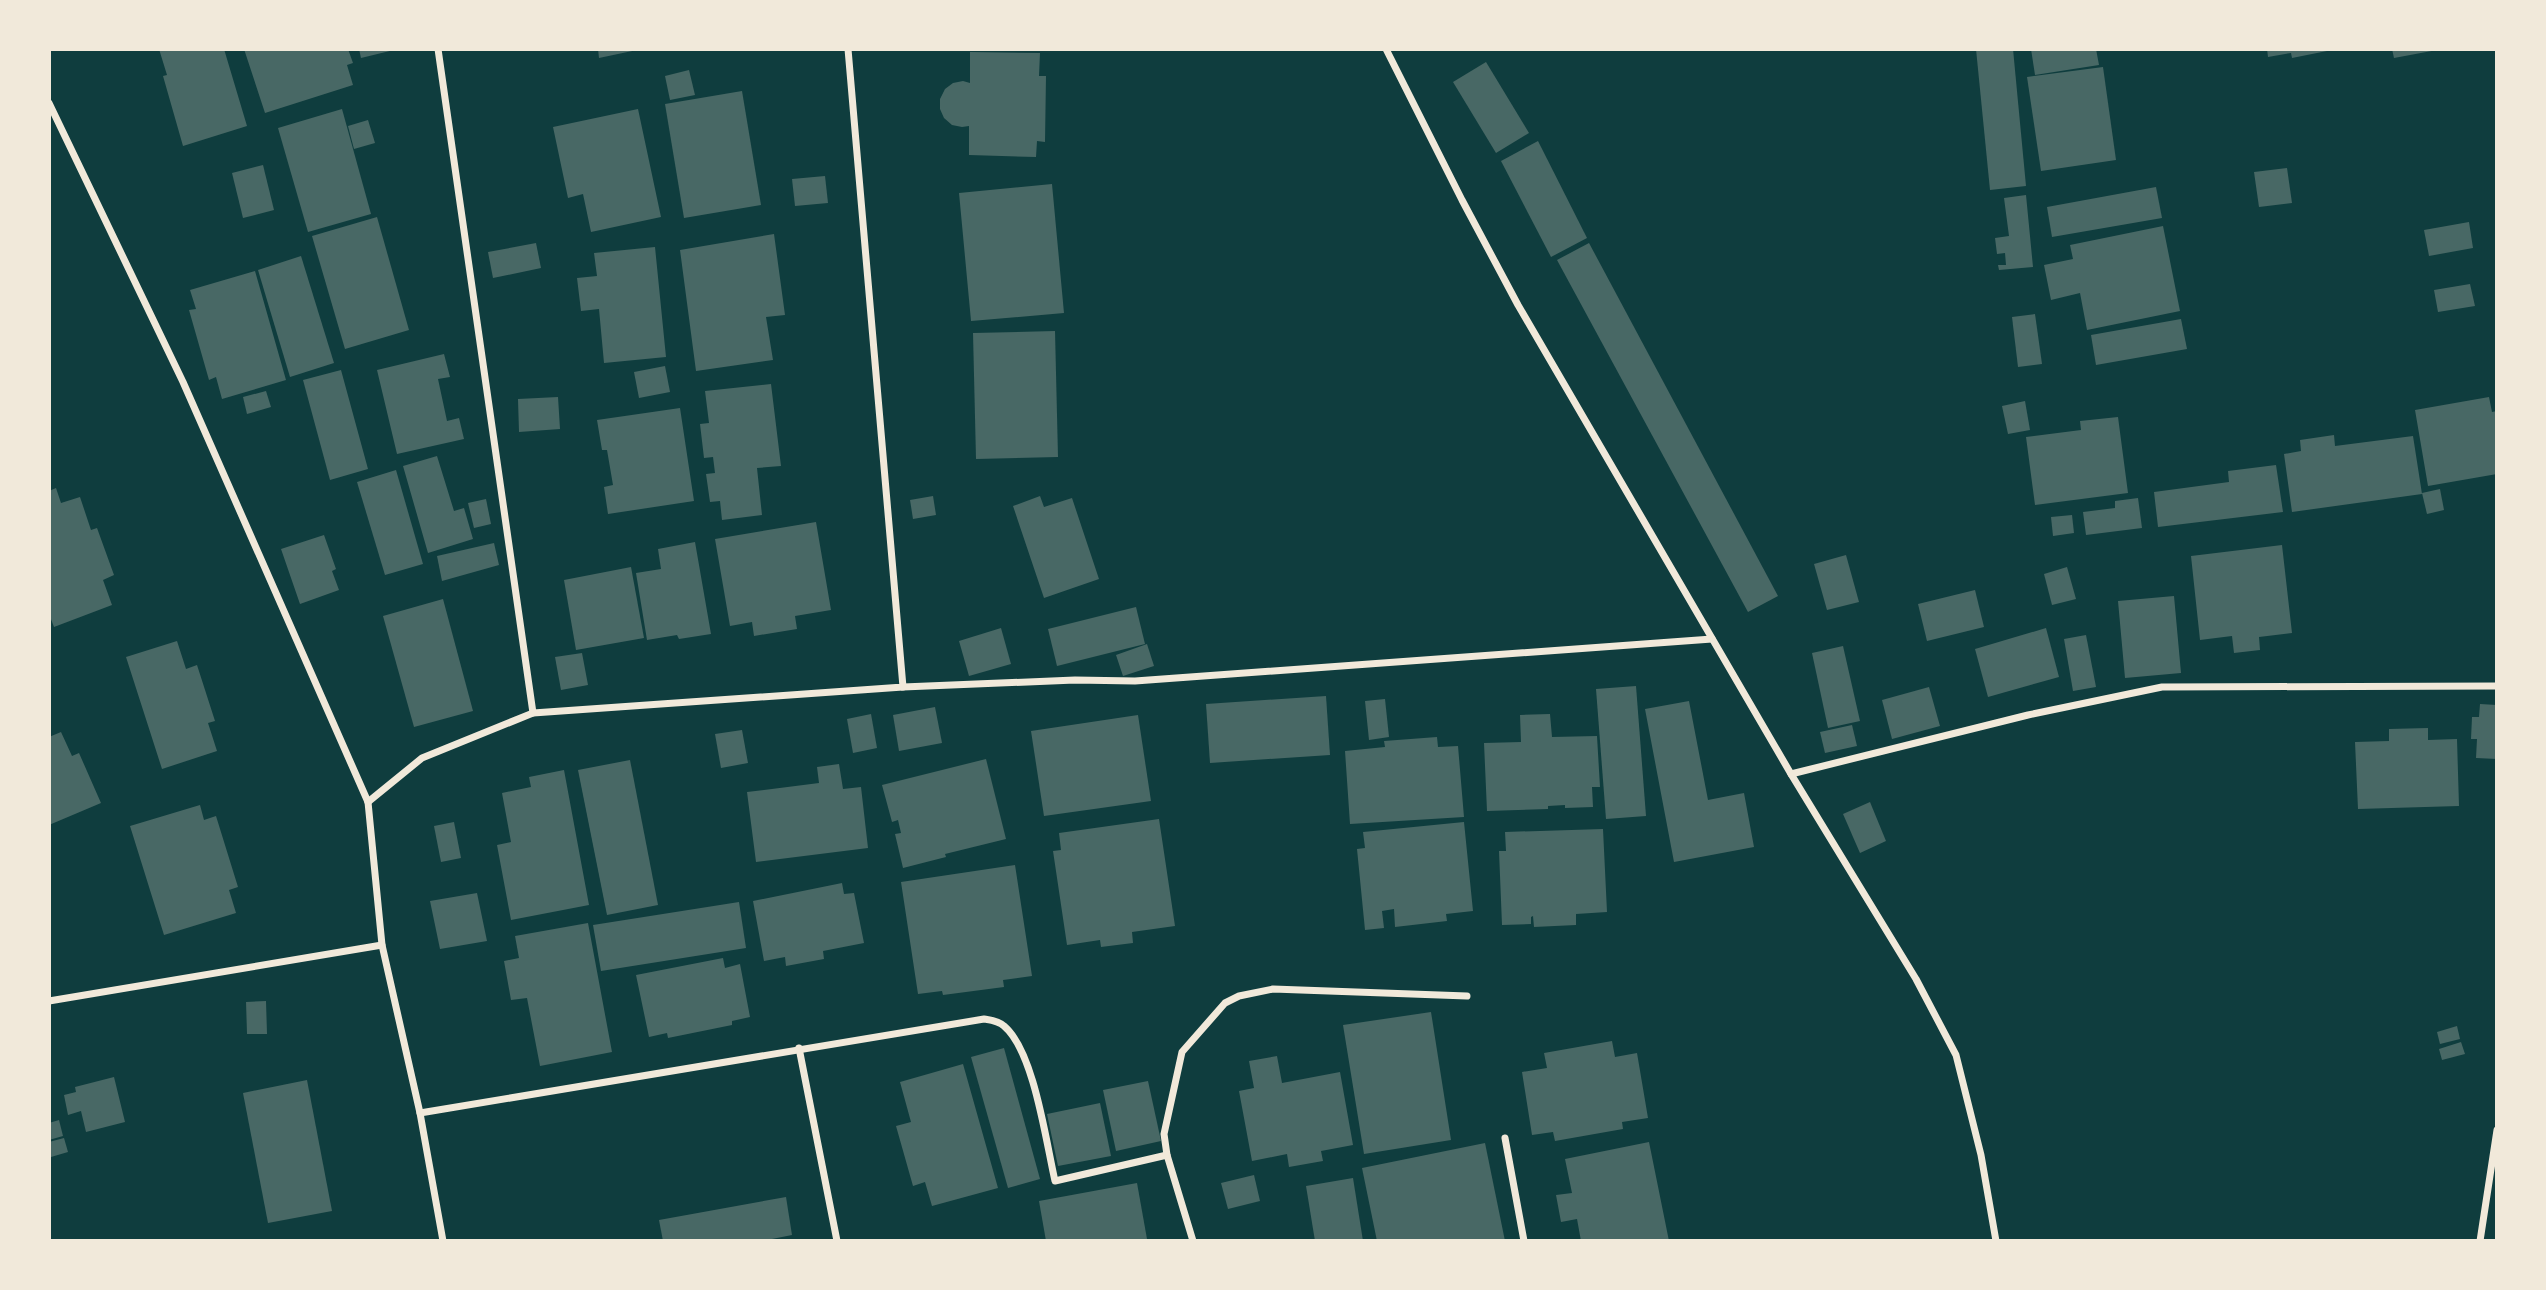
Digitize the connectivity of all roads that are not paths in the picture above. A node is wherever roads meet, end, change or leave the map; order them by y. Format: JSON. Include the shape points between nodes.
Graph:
{"nodes":[{"id":1,"x":438,"y":49,"type":"edge"},
{"id":2,"x":848,"y":49,"type":"edge"},
{"id":3,"x":1386,"y":49,"type":"edge"},
{"id":4,"x":49,"y":103,"type":"edge"},
{"id":5,"x":1712,"y":639,"type":"junction"},
{"id":6,"x":2497,"y":686,"type":"edge"},
{"id":7,"x":903,"y":687,"type":"junction"},
{"id":8,"x":533,"y":713,"type":"junction"},
{"id":9,"x":1791,"y":774,"type":"junction"},
{"id":10,"x":369,"y":802,"type":"junction"},
{"id":11,"x":382,"y":945,"type":"junction"},
{"id":12,"x":1466,"y":996,"type":"dead end"},
{"id":13,"x":49,"y":1001,"type":"edge"},
{"id":14,"x":799,"y":1048,"type":"junction"},
{"id":15,"x":420,"y":1113,"type":"junction"},
{"id":16,"x":2497,"y":1130,"type":"edge"},
{"id":17,"x":1505,"y":1138,"type":"dead end"},
{"id":18,"x":1167,"y":1154,"type":"junction"},
{"id":19,"x":443,"y":1241,"type":"edge"},
{"id":20,"x":837,"y":1241,"type":"edge"},
{"id":21,"x":1193,"y":1241,"type":"edge"},
{"id":22,"x":1524,"y":1241,"type":"edge"},
{"id":23,"x":1996,"y":1241,"type":"edge"},
{"id":24,"x":2480,"y":1241,"type":"edge"}],
"edges":[{"from":1,"to":8,"type":"street"},
{"from":2,"to":7,"type":"street"},
{"from":3,"to":5,"type":"street","via":[[1518,305]]},
{"from":4,"to":10,"type":"street","via":[[183,382]]},
{"from":5,"to":7,"type":"street","via":[[1135,681]]},
{"from":5,"to":9,"type":"street"},
{"from":6,"to":9,"type":"street","via":[[2162,687]]},
{"from":7,"to":8,"type":"street"},
{"from":8,"to":10,"type":"street","via":[[422,758]]},
{"from":9,"to":23,"type":"street","via":[[1916,979],[1956,1055]]},
{"from":10,"to":11,"type":"street"},
{"from":11,"to":13,"type":"street"},
{"from":11,"to":15,"type":"street"},
{"from":12,"to":18,"type":"street","via":[[1273,989],[1225,1003],[1182,1052],[1164,1134]]},
{"from":14,"to":15,"type":"street"},
{"from":14,"to":18,"type":"street","via":[[984,1018],[1002,1024],[1016,1039],[1033,1083],[1055,1181]]},
{"from":14,"to":20,"type":"street"},
{"from":15,"to":19,"type":"street"},
{"from":16,"to":24,"type":"street"},
{"from":17,"to":22,"type":"street"},
{"from":18,"to":21,"type":"street"}]}
